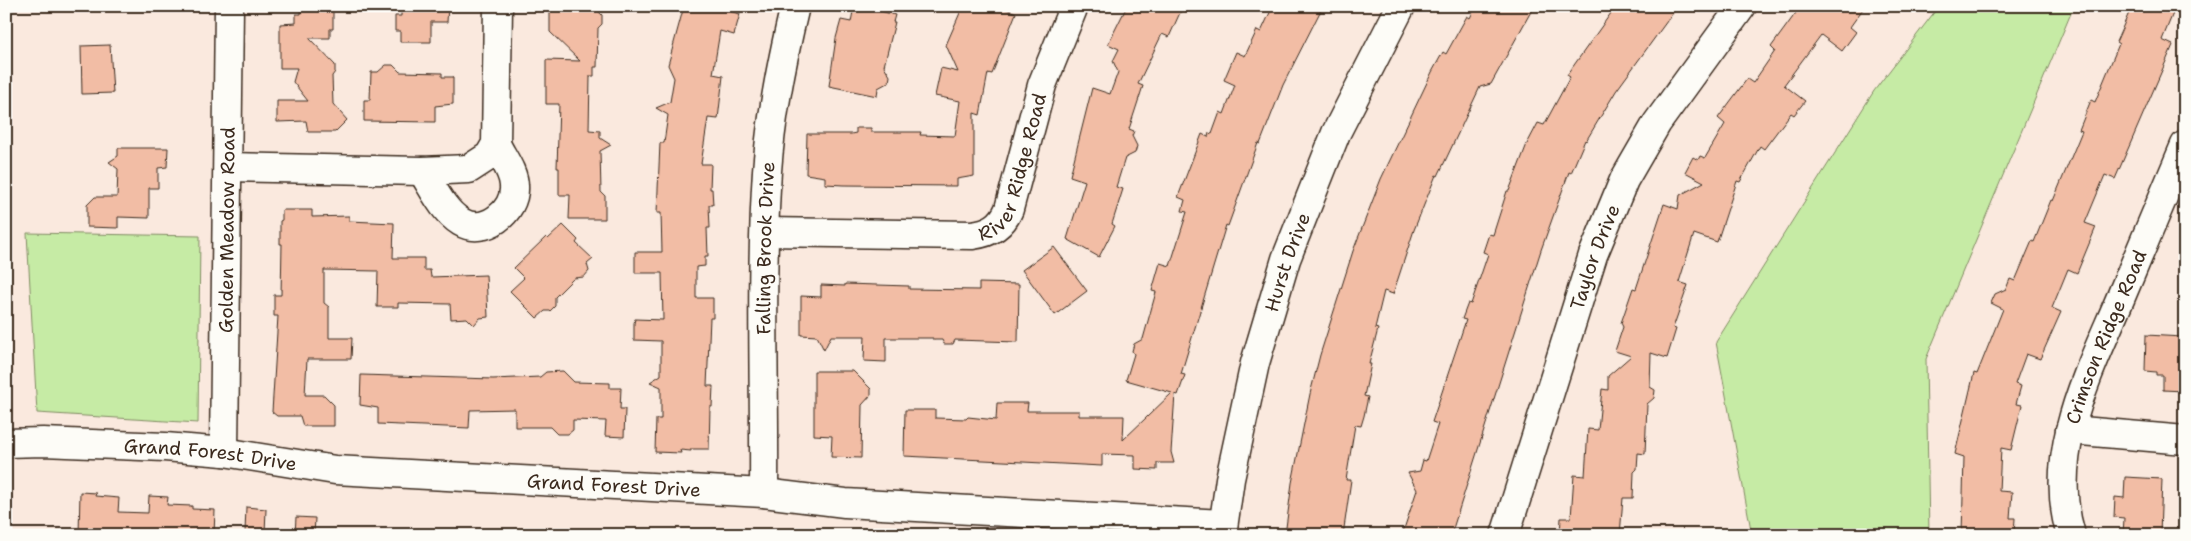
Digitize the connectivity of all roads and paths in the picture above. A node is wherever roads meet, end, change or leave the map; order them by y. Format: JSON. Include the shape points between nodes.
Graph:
{"nodes":[{"id":1,"x":229,"y":6,"type":"edge"},
{"id":2,"x":498,"y":6,"type":"edge"},
{"id":3,"x":795,"y":6,"type":"edge"},
{"id":4,"x":1074,"y":6,"type":"edge"},
{"id":5,"x":1401,"y":6,"type":"edge"},
{"id":6,"x":1742,"y":6,"type":"edge"},
{"id":7,"x":496,"y":144,"type":"junction"},
{"id":8,"x":2183,"y":156,"type":"edge"},
{"id":9,"x":228,"y":167,"type":"junction"},
{"id":10,"x":422,"y":171,"type":"junction"},
{"id":11,"x":765,"y":232,"type":"junction"},
{"id":12,"x":2070,"y":430,"type":"junction"},
{"id":13,"x":2185,"y":440,"type":"edge"},
{"id":14,"x":6,"y":443,"type":"edge"},
{"id":15,"x":224,"y":452,"type":"junction"},
{"id":16,"x":764,"y":493,"type":"junction"},
{"id":17,"x":1223,"y":530,"type":"edge"},
{"id":18,"x":1506,"y":535,"type":"edge"},
{"id":19,"x":2071,"y":535,"type":"edge"}],
"edges":[{"from":1,"to":9,"type":"street","name":"Golden Meadow Road"},
{"from":2,"to":7,"type":"street"},
{"from":3,"to":11,"type":"street","name":"Falling Brook Drive","via":[[775,104],[767,170]]},
{"from":4,"to":11,"type":"street","name":"River Ridge Road","via":[[1042,85],[1009,209],[999,226],[972,235]]},
{"from":5,"to":17,"type":"street","name":"Hurst Drive","via":[[1336,133],[1286,259],[1255,363],[1230,479]]},
{"from":6,"to":18,"type":"street","name":"Taylor Drive","via":[[1657,123],[1621,188],[1594,255]]},
{"from":7,"to":10,"type":"street","via":[[489,156],[469,169]]},
{"from":7,"to":10,"type":"street","via":[[514,186],[510,204],[494,222],[475,226],[452,216]]},
{"from":8,"to":12,"type":"street","name":"Crimson Ridge Road","via":[[2086,381]]},
{"from":9,"to":10,"type":"street"},
{"from":9,"to":15,"type":"street","name":"Golden Meadow Road"},
{"from":11,"to":16,"type":"street","name":"Falling Brook Drive"},
{"from":12,"to":13,"type":"street"},
{"from":12,"to":19,"type":"street","name":"Crimson Ridge Road","via":[[2063,472],[2064,501]]},
{"from":14,"to":15,"type":"street","name":"Grand Forest Drive","via":[[165,447]]},
{"from":15,"to":16,"type":"street","name":"Grand Forest Drive","via":[[335,470]]},
{"from":16,"to":17,"type":"street","name":"Grand Forest Drive","via":[[844,503]]}]}
